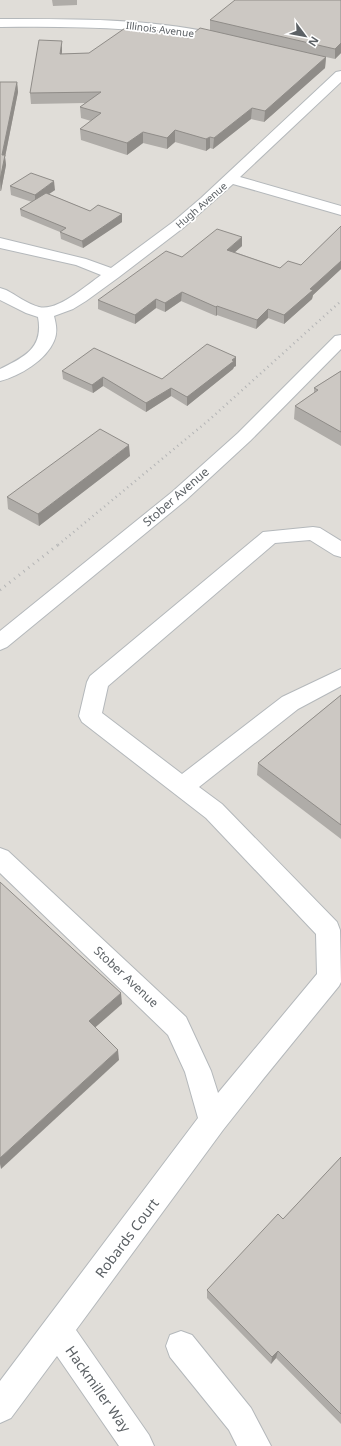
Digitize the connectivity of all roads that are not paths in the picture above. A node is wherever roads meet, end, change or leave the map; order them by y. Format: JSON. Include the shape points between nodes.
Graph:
{"nodes":[{"id":1,"x":0,"y":23,"type":"edge"},
{"id":2,"x":234,"y":41,"type":"edge"},
{"id":3,"x":338,"y":68,"type":"edge"},
{"id":4,"x":231,"y":178,"type":"junction"},
{"id":5,"x":341,"y":210,"type":"edge"},
{"id":6,"x":0,"y":243,"type":"edge"},
{"id":7,"x":113,"y":274,"type":"junction"},
{"id":8,"x":0,"y":293,"type":"edge"},
{"id":9,"x":46,"y":314,"type":"junction"},
{"id":10,"x":341,"y":340,"type":"edge"},
{"id":11,"x":0,"y":376,"type":"edge"},
{"id":12,"x":341,"y":550,"type":"edge"},
{"id":13,"x":0,"y":642,"type":"edge"},
{"id":14,"x":341,"y":678,"type":"edge"},
{"id":15,"x":182,"y":787,"type":"junction"},
{"id":16,"x":0,"y":858,"type":"edge"},
{"id":17,"x":336,"y":982,"type":"edge"},
{"id":18,"x":213,"y":1122,"type":"junction"},
{"id":19,"x":58,"y":1331,"type":"junction"},
{"id":20,"x":181,"y":1346,"type":"dead end"},
{"id":21,"x":0,"y":1407,"type":"edge"},
{"id":22,"x":138,"y":1446,"type":"edge"},
{"id":23,"x":255,"y":1446,"type":"edge"}],
"edges":[{"from":1,"to":2,"type":"street","name":"Illinois Avenue","via":[[144,25],[186,30]]},
{"from":3,"to":4,"type":"street","name":"Hugh Avenue"},
{"from":4,"to":5,"type":"street"},
{"from":4,"to":7,"type":"street","name":"Hugh Avenue","via":[[178,225]]},
{"from":6,"to":7,"type":"street","via":[[81,262]]},
{"from":7,"to":9,"type":"street","name":"Hugh Avenue","via":[[64,308]]},
{"from":8,"to":9,"type":"street","via":[[33,311]]},
{"from":9,"to":11,"type":"street","via":[[48,334],[40,350],[23,364]]},
{"from":10,"to":13,"type":"street","name":"Stober Avenue","via":[[244,438],[179,496]]},
{"from":12,"to":15,"type":"street","via":[[313,533],[270,537],[98,682],[90,716]]},
{"from":14,"to":15,"type":"street","via":[[290,703]]},
{"from":15,"to":17,"type":"street","via":[[214,811],[328,930]]},
{"from":16,"to":18,"type":"street","name":"Stober Avenue","via":[[177,1026],[198,1071]]},
{"from":17,"to":18,"type":"street","name":"Robards Court","via":[[254,1069]]},
{"from":18,"to":19,"type":"street","name":"Robards Court"},
{"from":19,"to":21,"type":"street","name":"Robards Court"},
{"from":19,"to":22,"type":"street","name":"Hackmiller Way"},
{"from":20,"to":23,"type":"street","via":[[240,1419]]}]}
